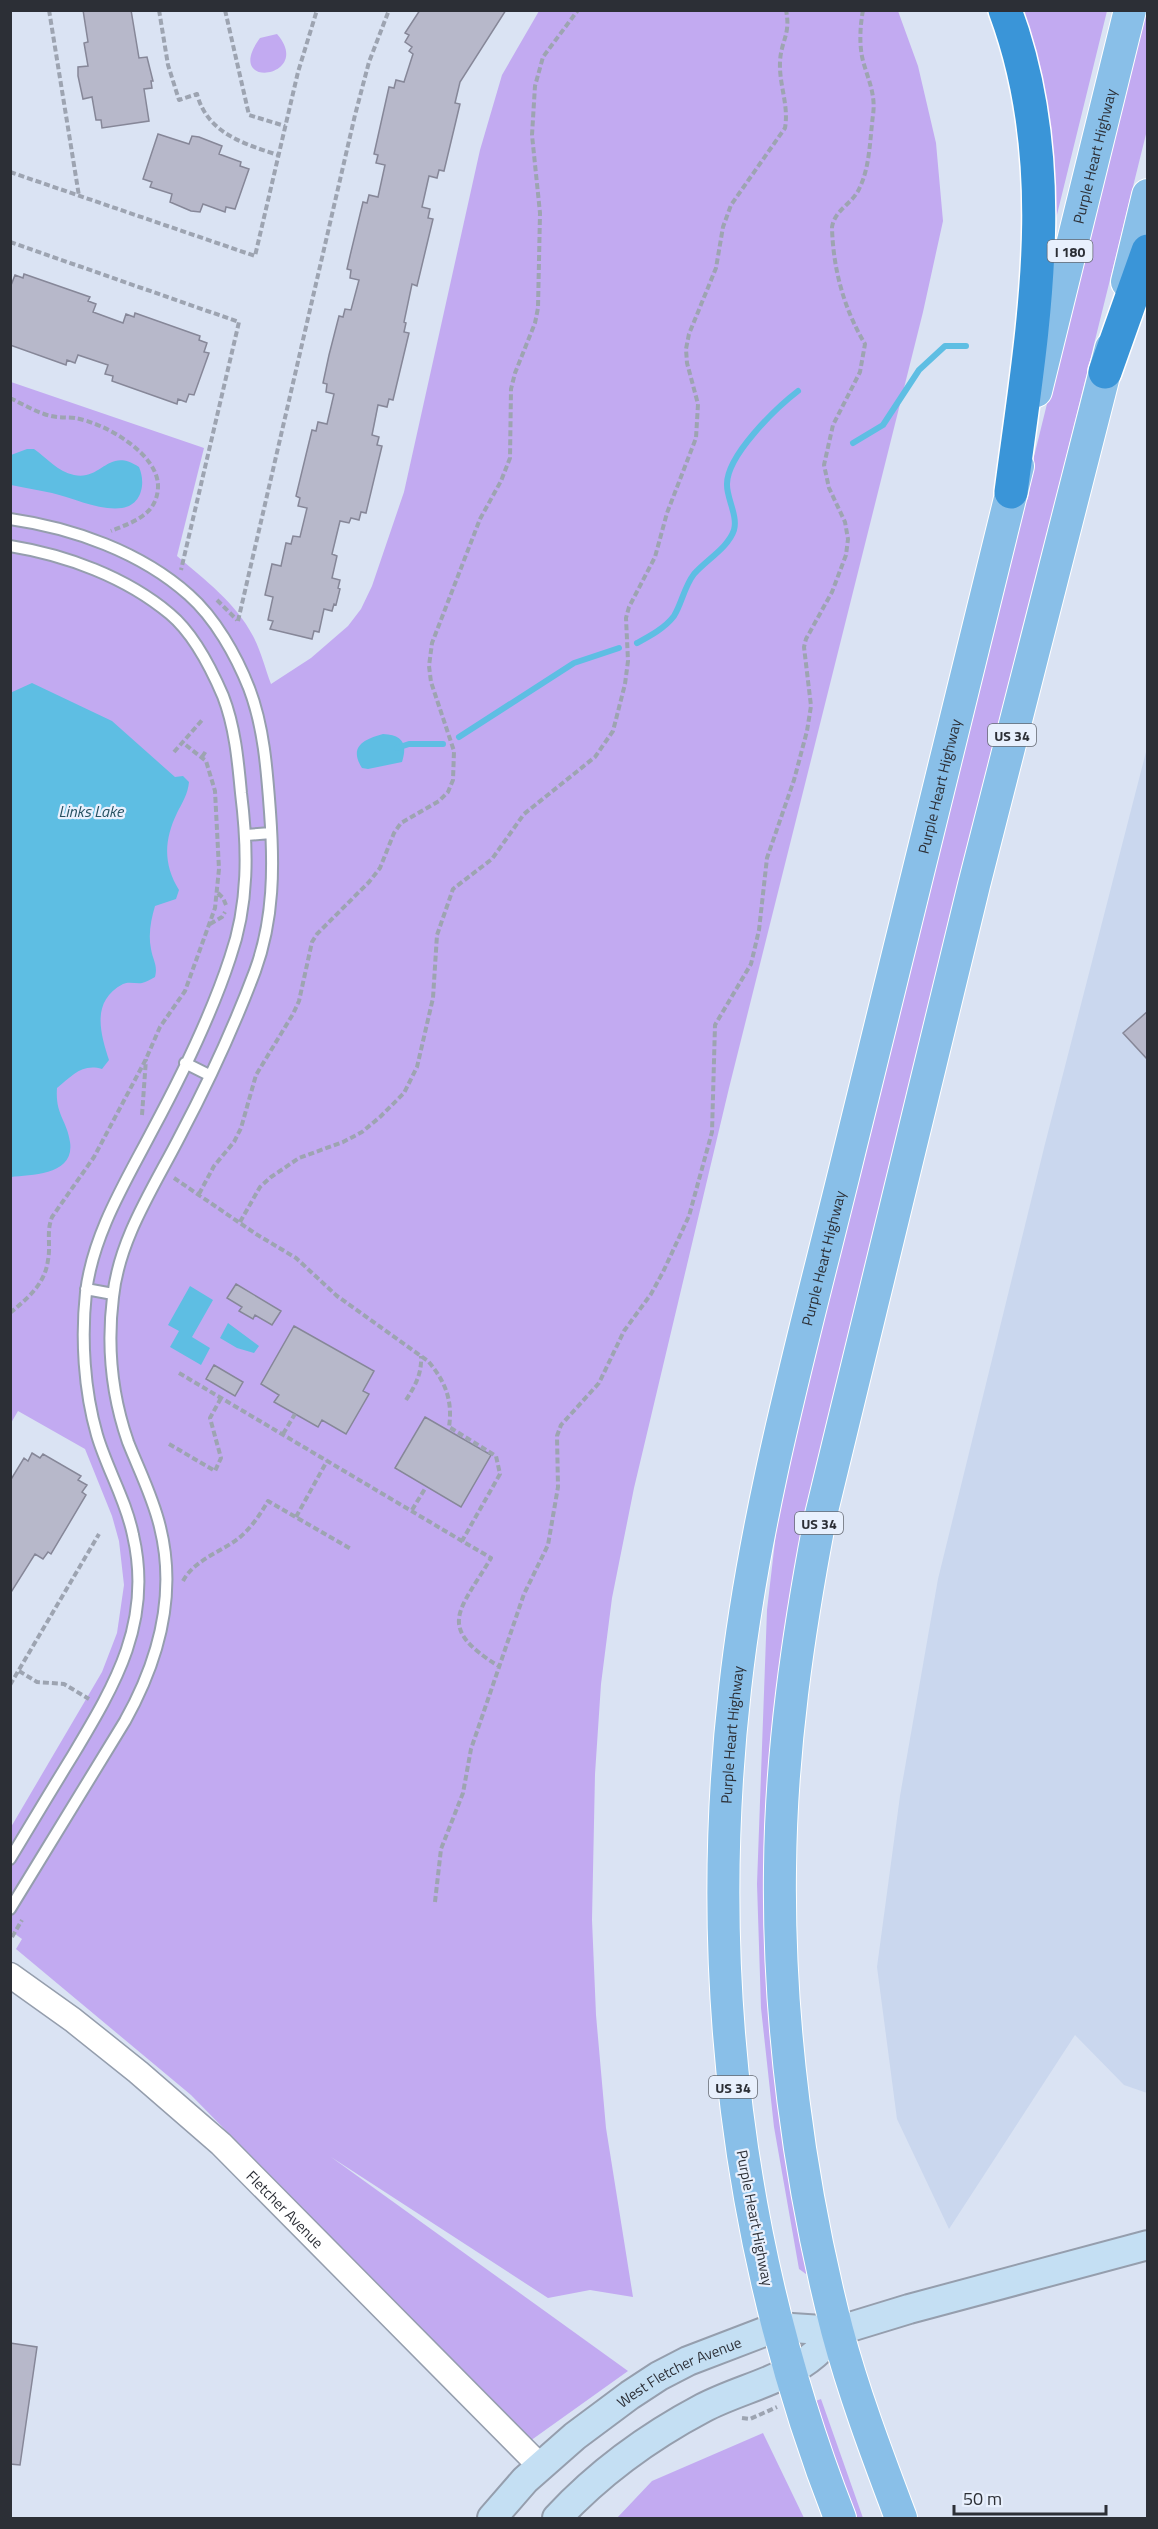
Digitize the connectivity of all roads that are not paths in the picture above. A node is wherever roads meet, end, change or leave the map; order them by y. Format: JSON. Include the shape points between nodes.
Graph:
{"nodes":[{"id":1,"x":1005,"y":10,"type":"edge"},
{"id":2,"x":1130,"y":10,"type":"edge"},
{"id":3,"x":1148,"y":195,"type":"edge"},
{"id":4,"x":1148,"y":251,"type":"edge"},
{"id":5,"x":1105,"y":372,"type":"junction"},
{"id":6,"x":1011,"y":492,"type":"junction"},
{"id":7,"x":10,"y":519,"type":"edge"},
{"id":8,"x":10,"y":546,"type":"edge"},
{"id":9,"x":272,"y":833,"type":"junction"},
{"id":10,"x":246,"y":835,"type":"junction"},
{"id":11,"x":185,"y":1063,"type":"junction"},
{"id":12,"x":209,"y":1076,"type":"junction"},
{"id":13,"x":86,"y":1289,"type":"junction"},
{"id":14,"x":113,"y":1294,"type":"junction"},
{"id":15,"x":10,"y":1859,"type":"edge"},
{"id":16,"x":12,"y":1905,"type":"edge"},
{"id":17,"x":10,"y":1976,"type":"edge"},
{"id":18,"x":1148,"y":2245,"type":"edge"},
{"id":19,"x":777,"y":2327,"type":"junction"},
{"id":20,"x":837,"y":2331,"type":"junction"},
{"id":21,"x":790,"y":2370,"type":"junction"},
{"id":22,"x":540,"y":2466,"type":"junction"},
{"id":23,"x":565,"y":2510,"type":"edge"},
{"id":24,"x":492,"y":2518,"type":"edge"},
{"id":25,"x":840,"y":2518,"type":"edge"},
{"id":26,"x":902,"y":2518,"type":"edge"}],
"edges":[{"from":1,"to":6,"type":"highway","via":[[1024,79],[1040,194],[1040,258]]},
{"from":2,"to":6,"type":"main road","name":"Purple Heart Highway","number":"I 180"},
{"from":3,"to":5,"type":"main road"},
{"from":4,"to":5,"type":"highway"},
{"from":5,"to":20,"type":"main road","number":"US 34","via":[[954,963],[820,1519],[803,1611],[784,1777],[781,1958],[795,2112]]},
{"from":6,"to":19,"type":"main road","name":"Purple Heart Highway","number":"US 34","via":[[773,1469],[735,1687],[723,1843],[726,1995],[745,2171]]},
{"from":7,"to":9,"type":"lane","via":[[70,533],[137,560],[190,596],[211,620],[231,650],[255,708]]},
{"from":8,"to":10,"type":"lane","via":[[73,563],[124,584],[172,616],[189,636],[207,663],[231,722]]},
{"from":9,"to":10,"type":"lane"},
{"from":9,"to":12,"type":"lane","via":[[273,880],[262,949]]},
{"from":10,"to":11,"type":"lane","via":[[246,878],[236,942]]},
{"from":11,"to":12,"type":"lane"},
{"from":11,"to":13,"type":"lane","via":[[109,1217]]},
{"from":12,"to":14,"type":"lane","via":[[142,1208]]},
{"from":13,"to":14,"type":"lane"},
{"from":13,"to":15,"type":"lane","via":[[84,1331],[90,1403],[97,1434],[134,1534],[138,1598],[130,1646],[117,1678]]},
{"from":14,"to":16,"type":"lane","via":[[112,1364],[118,1406],[161,1529],[166,1577],[162,1624],[156,1654],[134,1706]]},
{"from":17,"to":22,"type":"street","name":"Fletcher Avenue","via":[[110,2050],[221,2144]]},
{"from":18,"to":20,"type":"main road","name":"West Fletcher Avenue"},
{"from":19,"to":20,"type":"main road","name":"West Fletcher Avenue"},
{"from":19,"to":21,"type":"main road","name":"Purple Heart Highway","number":"US 34"},
{"from":19,"to":22,"type":"main road","name":"West Fletcher Avenue","via":[[659,2376],[602,2415]]},
{"from":20,"to":21,"type":"main road","via":[[815,2355]]},
{"from":20,"to":26,"type":"main road","number":"US 34"},
{"from":21,"to":23,"type":"main road","via":[[705,2406],[667,2428]]},
{"from":21,"to":25,"type":"main road","name":"Purple Heart Highway","number":"US 34"},
{"from":22,"to":24,"type":"main road","name":"West Fletcher Avenue"}]}
